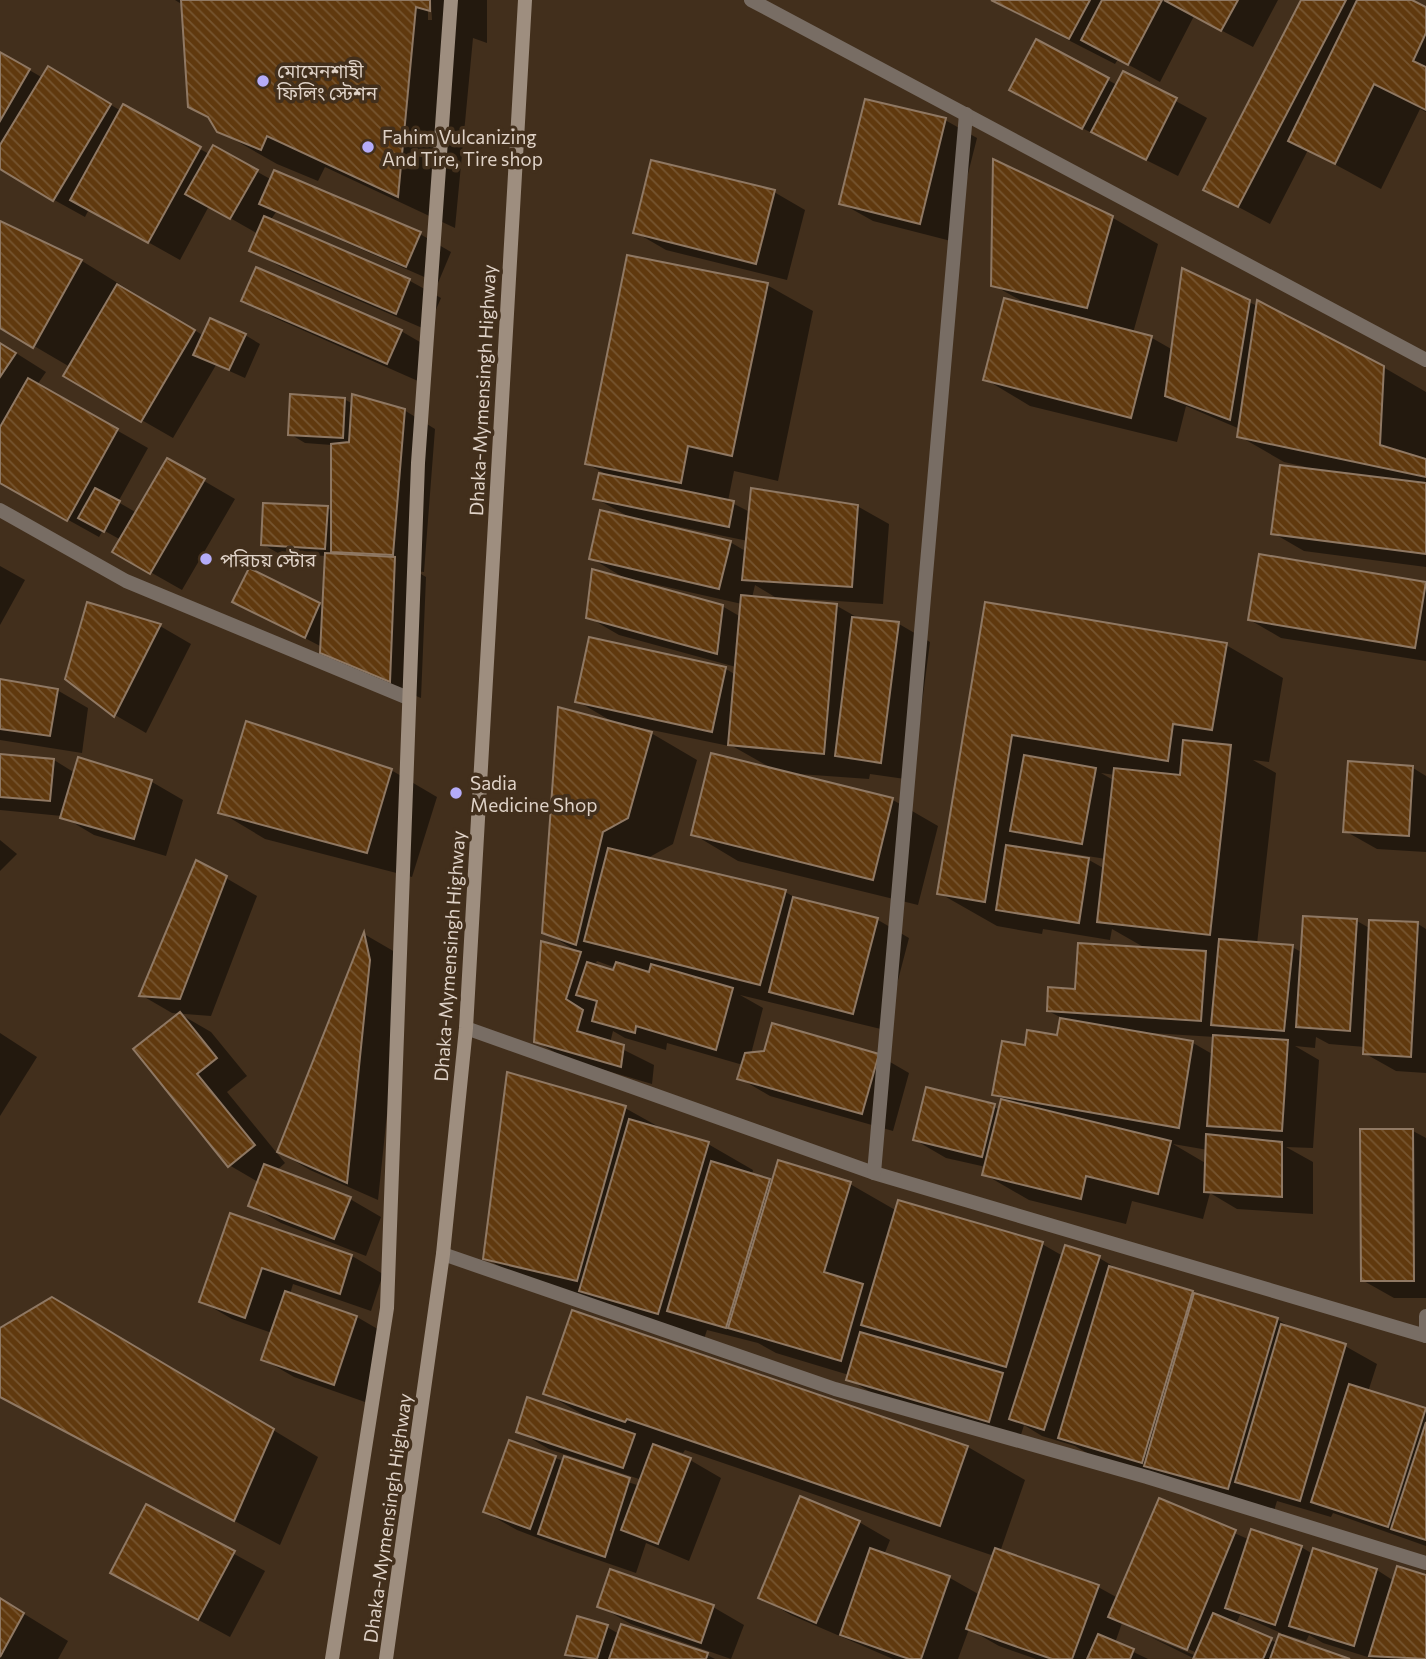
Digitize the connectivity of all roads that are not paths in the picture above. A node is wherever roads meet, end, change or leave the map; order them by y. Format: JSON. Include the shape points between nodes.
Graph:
{"nodes":[{"id":1,"x":451,"y":0,"type":"edge"},
{"id":2,"x":525,"y":0,"type":"edge"},
{"id":3,"x":751,"y":0,"type":"edge"},
{"id":4,"x":966,"y":114,"type":"junction"},
{"id":5,"x":1426,"y":360,"type":"edge"},
{"id":6,"x":0,"y":510,"type":"edge"},
{"id":7,"x":408,"y":698,"type":"junction"},
{"id":8,"x":466,"y":1028,"type":"junction"},
{"id":9,"x":874,"y":1173,"type":"junction"},
{"id":10,"x":443,"y":1254,"type":"junction"},
{"id":11,"x":1426,"y":1316,"type":"edge"},
{"id":12,"x":1426,"y":1336,"type":"edge"},
{"id":13,"x":1426,"y":1563,"type":"edge"},
{"id":14,"x":332,"y":1659,"type":"edge"},
{"id":15,"x":386,"y":1659,"type":"edge"}],
"edges":[{"from":1,"to":7,"type":"main road","name":"Dhaka-Mymensingh Highway","via":[[418,463]]},
{"from":2,"to":8,"type":"main road","name":"Dhaka-Mymensingh Highway"},
{"from":3,"to":4,"type":"street"},
{"from":4,"to":5,"type":"street"},
{"from":4,"to":9,"type":"street"},
{"from":6,"to":7,"type":"street","via":[[126,580]]},
{"from":7,"to":14,"type":"main road","name":"Dhaka-Mymensingh Highway","via":[[387,1308]]},
{"from":8,"to":9,"type":"street"},
{"from":8,"to":10,"type":"main road","name":"Dhaka-Mymensingh Highway"},
{"from":9,"to":12,"type":"street"},
{"from":10,"to":13,"type":"street","via":[[835,1389],[1147,1477]]},
{"from":10,"to":15,"type":"main road","name":"Dhaka-Mymensingh Highway"},
{"from":11,"to":12,"type":"street"}]}
